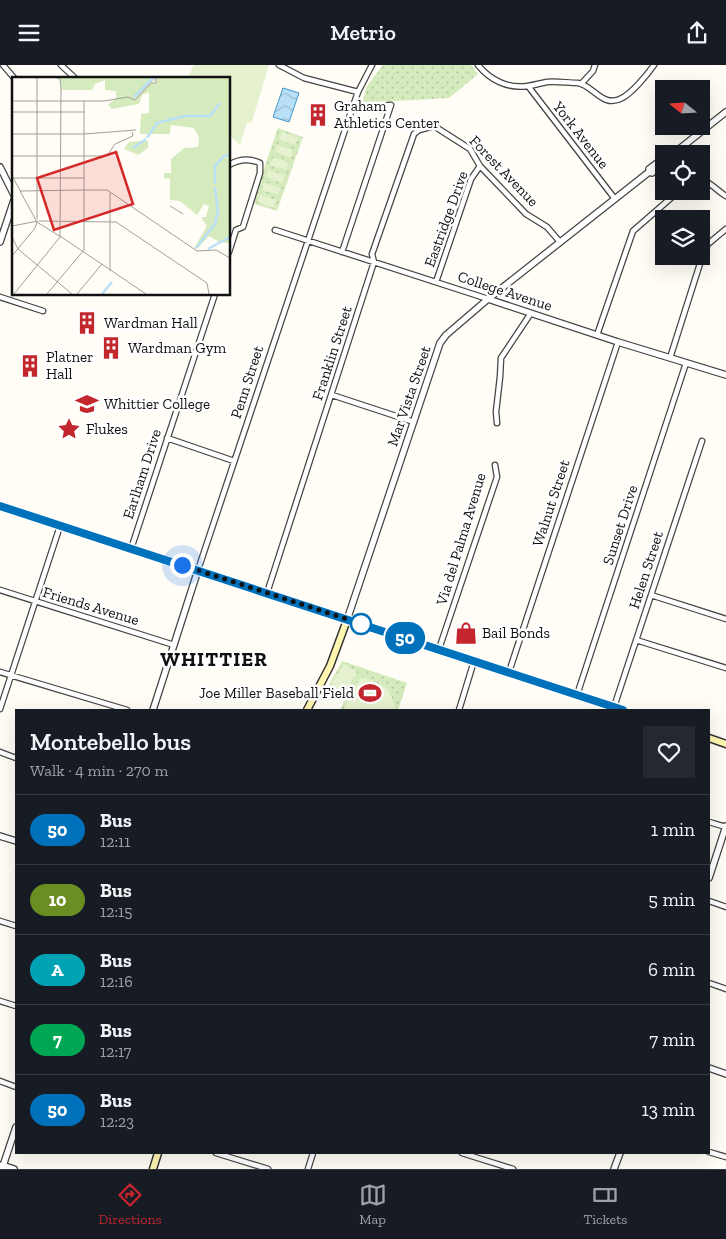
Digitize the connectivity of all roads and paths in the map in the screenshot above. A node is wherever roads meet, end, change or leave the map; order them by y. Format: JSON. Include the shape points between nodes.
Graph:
{"nodes":[{"id":1,"x":3,"y":65,"type":"edge"},
{"id":2,"x":61,"y":65,"type":"edge"},
{"id":3,"x":279,"y":65,"type":"edge"},
{"id":4,"x":478,"y":65,"type":"edge"},
{"id":5,"x":595,"y":65,"type":"edge"},
{"id":6,"x":654,"y":65,"type":"edge"},
{"id":7,"x":369,"y":66,"type":"edge"},
{"id":8,"x":13,"y":77,"type":"edge"},
{"id":9,"x":74,"y":77,"type":"edge"},
{"id":10,"x":581,"y":83,"type":"junction"},
{"id":11,"x":528,"y":86,"type":"junction"},
{"id":12,"x":358,"y":92,"type":"junction"},
{"id":13,"x":352,"y":109,"type":"junction"},
{"id":14,"x":726,"y":112,"type":"edge"},
{"id":15,"x":425,"y":127,"type":"joint"},
{"id":16,"x":684,"y":145,"type":"edge"},
{"id":17,"x":230,"y":165,"type":"edge"},
{"id":18,"x":480,"y":165,"type":"junction"},
{"id":19,"x":655,"y":165,"type":"edge"},
{"id":20,"x":0,"y":167,"type":"edge"},
{"id":21,"x":655,"y":170,"type":"edge"},
{"id":22,"x":649,"y":172,"type":"junction"},
{"id":23,"x":710,"y":182,"type":"edge"},
{"id":24,"x":12,"y":191,"type":"edge"},
{"id":25,"x":726,"y":196,"type":"edge"},
{"id":26,"x":614,"y":199,"type":"junction"},
{"id":27,"x":668,"y":200,"type":"edge"},
{"id":28,"x":12,"y":206,"type":"edge"},
{"id":29,"x":726,"y":229,"type":"edge"},
{"id":30,"x":276,"y":231,"type":"dead end"},
{"id":31,"x":307,"y":241,"type":"junction"},
{"id":32,"x":0,"y":242,"type":"edge"},
{"id":33,"x":560,"y":242,"type":"junction"},
{"id":34,"x":230,"y":249,"type":"edge"},
{"id":35,"x":342,"y":252,"type":"junction"},
{"id":36,"x":374,"y":262,"type":"junction"},
{"id":37,"x":436,"y":282,"type":"junction"},
{"id":38,"x":215,"y":295,"type":"edge"},
{"id":39,"x":0,"y":297,"type":"edge"},
{"id":40,"x":488,"y":299,"type":"junction"},
{"id":41,"x":43,"y":311,"type":"dead end"},
{"id":42,"x":530,"y":313,"type":"junction"},
{"id":43,"x":597,"y":335,"type":"junction"},
{"id":44,"x":618,"y":342,"type":"junction"},
{"id":45,"x":670,"y":358,"type":"junction"},
{"id":46,"x":686,"y":363,"type":"junction"},
{"id":47,"x":726,"y":375,"type":"edge"},
{"id":48,"x":332,"y":395,"type":"junction"},
{"id":49,"x":414,"y":422,"type":"junction"},
{"id":50,"x":497,"y":423,"type":"dead end"},
{"id":51,"x":167,"y":438,"type":"junction"},
{"id":52,"x":702,"y":441,"type":"dead end"},
{"id":53,"x":234,"y":461,"type":"junction"},
{"id":54,"x":495,"y":465,"type":"dead end"},
{"id":55,"x":0,"y":506,"type":"edge"},
{"id":56,"x":60,"y":526,"type":"junction"},
{"id":57,"x":131,"y":549,"type":"junction"},
{"id":58,"x":198,"y":570,"type":"junction"},
{"id":59,"x":0,"y":590,"type":"edge"},
{"id":60,"x":267,"y":593,"type":"junction"},
{"id":61,"x":651,"y":595,"type":"junction"},
{"id":62,"x":36,"y":601,"type":"junction"},
{"id":63,"x":347,"y":619,"type":"junction"},
{"id":64,"x":726,"y":619,"type":"edge"},
{"id":65,"x":636,"y":640,"type":"junction"},
{"id":66,"x":174,"y":645,"type":"junction"},
{"id":67,"x":439,"y":649,"type":"junction"},
{"id":68,"x":474,"y":661,"type":"junction"},
{"id":69,"x":726,"y":667,"type":"edge"},
{"id":70,"x":0,"y":671,"type":"edge"},
{"id":71,"x":509,"y":672,"type":"junction"},
{"id":72,"x":11,"y":675,"type":"junction"},
{"id":73,"x":578,"y":695,"type":"junction"},
{"id":74,"x":614,"y":707,"type":"junction"},
{"id":75,"x":0,"y":709,"type":"edge"},
{"id":76,"x":124,"y":709,"type":"edge"},
{"id":77,"x":153,"y":709,"type":"edge"},
{"id":78,"x":308,"y":709,"type":"edge"},
{"id":79,"x":459,"y":709,"type":"edge"},
{"id":80,"x":620,"y":709,"type":"edge"},
{"id":81,"x":710,"y":738,"type":"edge"},
{"id":82,"x":726,"y":744,"type":"edge"},
{"id":83,"x":0,"y":752,"type":"edge"},
{"id":84,"x":15,"y":757,"type":"edge"},
{"id":85,"x":710,"y":821,"type":"edge"},
{"id":86,"x":726,"y":826,"type":"edge"},
{"id":87,"x":0,"y":836,"type":"edge"},
{"id":88,"x":15,"y":841,"type":"edge"},
{"id":89,"x":710,"y":875,"type":"edge"},
{"id":90,"x":710,"y":901,"type":"edge"},
{"id":91,"x":726,"y":907,"type":"edge"},
{"id":92,"x":0,"y":921,"type":"edge"},
{"id":93,"x":15,"y":926,"type":"edge"},
{"id":94,"x":710,"y":983,"type":"edge"},
{"id":95,"x":726,"y":989,"type":"edge"},
{"id":96,"x":0,"y":1001,"type":"edge"},
{"id":97,"x":15,"y":1006,"type":"edge"},
{"id":98,"x":710,"y":1068,"type":"edge"},
{"id":99,"x":726,"y":1073,"type":"edge"},
{"id":100,"x":0,"y":1081,"type":"edge"},
{"id":101,"x":15,"y":1087,"type":"edge"},
{"id":102,"x":15,"y":1130,"type":"edge"},
{"id":103,"x":710,"y":1152,"type":"edge"},
{"id":104,"x":158,"y":1154,"type":"edge"},
{"id":105,"x":219,"y":1154,"type":"edge"},
{"id":106,"x":313,"y":1154,"type":"edge"},
{"id":107,"x":465,"y":1154,"type":"edge"},
{"id":108,"x":620,"y":1154,"type":"edge"},
{"id":109,"x":726,"y":1157,"type":"edge"},
{"id":110,"x":2,"y":1166,"type":"edge"},
{"id":111,"x":14,"y":1169,"type":"edge"},
{"id":112,"x":153,"y":1169,"type":"edge"},
{"id":113,"x":268,"y":1169,"type":"edge"},
{"id":114,"x":308,"y":1169,"type":"edge"},
{"id":115,"x":513,"y":1169,"type":"edge"},
{"id":116,"x":614,"y":1169,"type":"edge"}],
"edges":[{"from":1,"to":8,"type":"street"},
{"from":2,"to":9,"type":"street"},
{"from":3,"to":12,"type":"street","via":[[304,78]]},
{"from":4,"to":11,"type":"street","via":[[500,83]]},
{"from":5,"to":10,"type":"street"},
{"from":6,"to":10,"type":"street","via":[[622,99],[610,101],[597,96]]},
{"from":7,"to":12,"type":"street","name":"Penn Street"},
{"from":10,"to":11,"type":"street","via":[[548,82]]},
{"from":11,"to":26,"type":"street","name":"York Avenue"},
{"from":12,"to":13,"type":"street","name":"Penn Street"},
{"from":13,"to":31,"type":"street","name":"Penn Street"},
{"from":13,"to":35,"type":"street","via":[[391,105]]},
{"from":14,"to":16,"type":"street"},
{"from":15,"to":18,"type":"street","name":"Forest Avenue","via":[[434,126],[470,149]]},
{"from":15,"to":36,"type":"street","name":"Franklin Street","via":[[414,134],[411,141],[372,255]]},
{"from":17,"to":34,"type":"street","via":[[242,159],[260,163],[260,173],[243,227],[236,230]]},
{"from":18,"to":33,"type":"street","name":"Forest Avenue","via":[[526,214],[546,227]]},
{"from":18,"to":37,"type":"street","name":"Eastridge Drive","via":[[471,179]]},
{"from":19,"to":22,"type":"street","name":"Mar Vista Street"},
{"from":20,"to":24,"type":"street"},
{"from":21,"to":22,"type":"street","name":"Mar Vista Street"},
{"from":22,"to":26,"type":"street","name":"Mar Vista Street"},
{"from":23,"to":25,"type":"street"},
{"from":26,"to":33,"type":"street","name":"Mar Vista Street"},
{"from":27,"to":43,"type":"street","via":[[631,236]]},
{"from":28,"to":32,"type":"street"},
{"from":29,"to":45,"type":"street","via":[[704,251]]},
{"from":30,"to":31,"type":"street","name":"College Avenue"},
{"from":31,"to":35,"type":"street","name":"College Avenue"},
{"from":31,"to":53,"type":"street","name":"Penn Street"},
{"from":33,"to":40,"type":"street","name":"Mar Vista Street"},
{"from":35,"to":36,"type":"street","name":"College Avenue"},
{"from":36,"to":37,"type":"street","name":"College Avenue"},
{"from":36,"to":48,"type":"street","name":"Franklin Street"},
{"from":37,"to":40,"type":"street","name":"College Avenue"},
{"from":38,"to":51,"type":"street","name":"Earlham Drive"},
{"from":39,"to":41,"type":"street"},
{"from":40,"to":42,"type":"street","name":"College Avenue"},
{"from":40,"to":49,"type":"street","name":"Mar Vista Street","via":[[440,343]]},
{"from":42,"to":43,"type":"street","name":"College Avenue"},
{"from":42,"to":50,"type":"street","via":[[501,358]]},
{"from":43,"to":44,"type":"street","name":"College Avenue"},
{"from":44,"to":45,"type":"street","name":"College Avenue"},
{"from":44,"to":71,"type":"street","name":"Walnut Street"},
{"from":45,"to":46,"type":"street","name":"College Avenue"},
{"from":46,"to":47,"type":"street","name":"College Avenue"},
{"from":46,"to":73,"type":"street","name":"Sunset Drive"},
{"from":48,"to":49,"type":"street"},
{"from":48,"to":60,"type":"street","name":"Franklin Street"},
{"from":49,"to":63,"type":"street","name":"Mar Vista Street"},
{"from":51,"to":53,"type":"street"},
{"from":51,"to":57,"type":"street","name":"Earlham Drive"},
{"from":52,"to":61,"type":"street","name":"Helen Street"},
{"from":53,"to":58,"type":"street","name":"Penn Street"},
{"from":54,"to":67,"type":"street","name":"Via del Palma Avenue","via":[[497,477]]},
{"from":55,"to":56,"type":"main road"},
{"from":56,"to":57,"type":"main road"},
{"from":56,"to":62,"type":"street"},
{"from":57,"to":58,"type":"main road"},
{"from":58,"to":60,"type":"main road"},
{"from":58,"to":66,"type":"street","name":"Penn Street"},
{"from":59,"to":62,"type":"street","name":"Friends Avenue"},
{"from":60,"to":63,"type":"main road"},
{"from":61,"to":64,"type":"street"},
{"from":61,"to":65,"type":"street","name":"Helen Street"},
{"from":62,"to":66,"type":"street","name":"Friends Avenue"},
{"from":62,"to":72,"type":"street"},
{"from":63,"to":67,"type":"main road"},
{"from":63,"to":78,"type":"main road","name":"Mar Vista Street","via":[[330,666]]},
{"from":65,"to":69,"type":"street"},
{"from":65,"to":74,"type":"street","name":"Helen Street"},
{"from":66,"to":77,"type":"street","name":"Penn Street"},
{"from":67,"to":68,"type":"main road"},
{"from":68,"to":71,"type":"main road"},
{"from":68,"to":79,"type":"street"},
{"from":70,"to":72,"type":"street"},
{"from":71,"to":73,"type":"main road"},
{"from":72,"to":75,"type":"street"},
{"from":72,"to":76,"type":"street"},
{"from":73,"to":74,"type":"main road"},
{"from":74,"to":80,"type":"main road"},
{"from":81,"to":82,"type":"main road"},
{"from":83,"to":84,"type":"street"},
{"from":85,"to":86,"type":"street"},
{"from":86,"to":89,"type":"street"},
{"from":87,"to":88,"type":"street"},
{"from":90,"to":91,"type":"street"},
{"from":92,"to":93,"type":"street"},
{"from":94,"to":95,"type":"street"},
{"from":96,"to":97,"type":"street"},
{"from":98,"to":99,"type":"street"},
{"from":100,"to":101,"type":"street"},
{"from":102,"to":110,"type":"street"},
{"from":103,"to":109,"type":"street"},
{"from":104,"to":112,"type":"main road"},
{"from":105,"to":113,"type":"street"},
{"from":106,"to":114,"type":"street"},
{"from":107,"to":115,"type":"street"},
{"from":108,"to":116,"type":"street"},
{"from":110,"to":111,"type":"street"}]}
